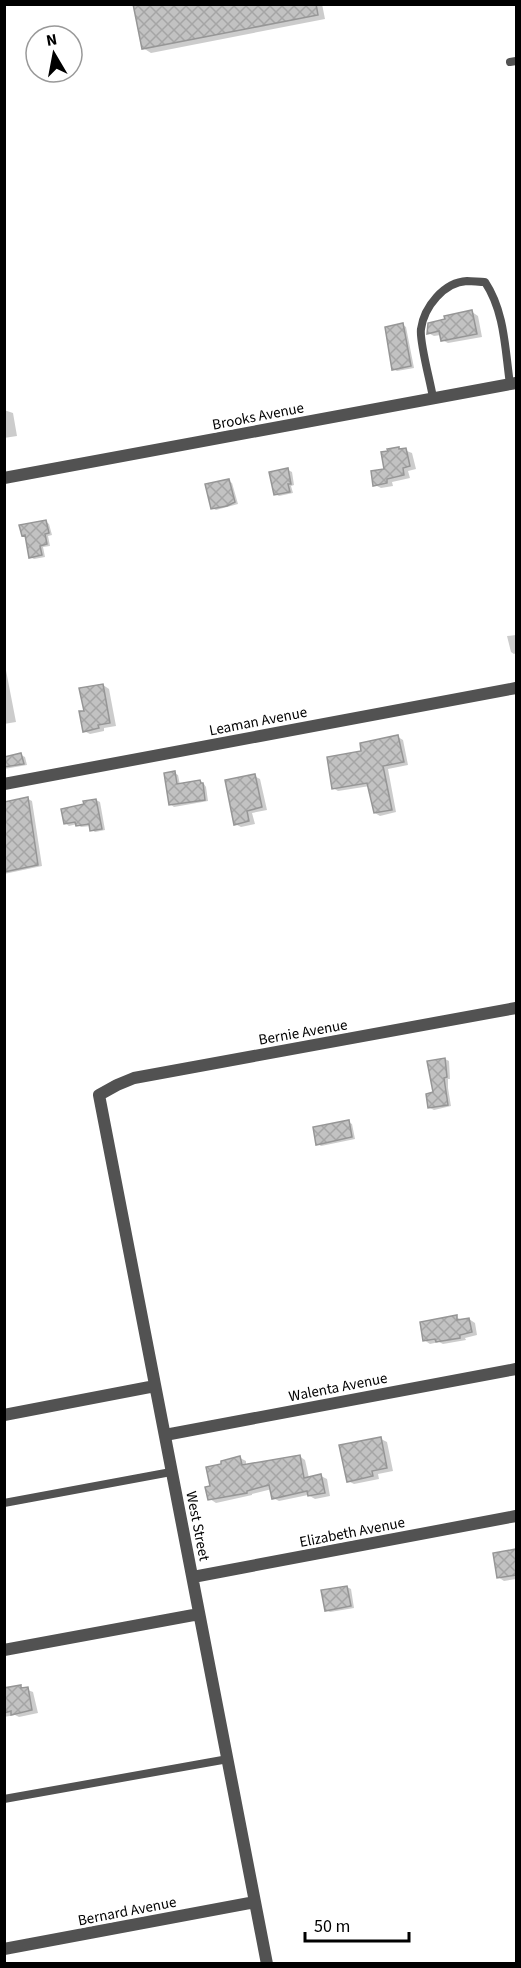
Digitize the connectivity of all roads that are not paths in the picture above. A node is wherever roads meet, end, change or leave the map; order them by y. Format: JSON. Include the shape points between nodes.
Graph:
{"nodes":[{"id":1,"x":513,"y":384,"type":"edge"},
{"id":2,"x":434,"y":398,"type":"junction"},
{"id":3,"x":4,"y":478,"type":"edge"},
{"id":4,"x":516,"y":688,"type":"edge"},
{"id":5,"x":4,"y":784,"type":"edge"},
{"id":6,"x":516,"y":1008,"type":"edge"},
{"id":7,"x":99,"y":1095,"type":"joint"},
{"id":8,"x":516,"y":1369,"type":"edge"},
{"id":9,"x":155,"y":1386,"type":"junction"},
{"id":10,"x":4,"y":1415,"type":"edge"},
{"id":11,"x":165,"y":1435,"type":"junction"},
{"id":12,"x":171,"y":1472,"type":"junction"},
{"id":13,"x":4,"y":1503,"type":"edge"},
{"id":14,"x":516,"y":1516,"type":"edge"},
{"id":15,"x":193,"y":1576,"type":"junction"},
{"id":16,"x":199,"y":1614,"type":"junction"},
{"id":17,"x":4,"y":1650,"type":"edge"},
{"id":18,"x":228,"y":1759,"type":"junction"},
{"id":19,"x":4,"y":1799,"type":"edge"},
{"id":20,"x":255,"y":1902,"type":"junction"},
{"id":21,"x":4,"y":1949,"type":"edge"},
{"id":22,"x":267,"y":1964,"type":"edge"}],
"edges":[{"from":1,"to":2,"type":"street","name":"Brooks Avenue"},
{"from":1,"to":2,"type":"lane","via":[[495,296],[486,282],[465,281],[448,286],[436,299],[421,330]]},
{"from":2,"to":3,"type":"street","name":"Brooks Avenue"},
{"from":4,"to":5,"type":"street","name":"Leaman Avenue"},
{"from":6,"to":7,"type":"street","name":"Bernie Avenue","via":[[134,1078]]},
{"from":7,"to":9,"type":"street","name":"West Street"},
{"from":8,"to":11,"type":"street","name":"Walenta Avenue"},
{"from":9,"to":10,"type":"street"},
{"from":9,"to":11,"type":"street","name":"West Street"},
{"from":11,"to":12,"type":"street","name":"West Street"},
{"from":12,"to":13,"type":"lane"},
{"from":12,"to":15,"type":"street","name":"West Street"},
{"from":14,"to":15,"type":"street","name":"Elizabeth Avenue"},
{"from":15,"to":16,"type":"street","name":"West Street"},
{"from":16,"to":17,"type":"street"},
{"from":16,"to":18,"type":"street","name":"West Street"},
{"from":18,"to":19,"type":"lane"},
{"from":18,"to":20,"type":"street","name":"West Street"},
{"from":20,"to":21,"type":"street","name":"Bernard Avenue"},
{"from":20,"to":22,"type":"street","name":"West Street"}]}
